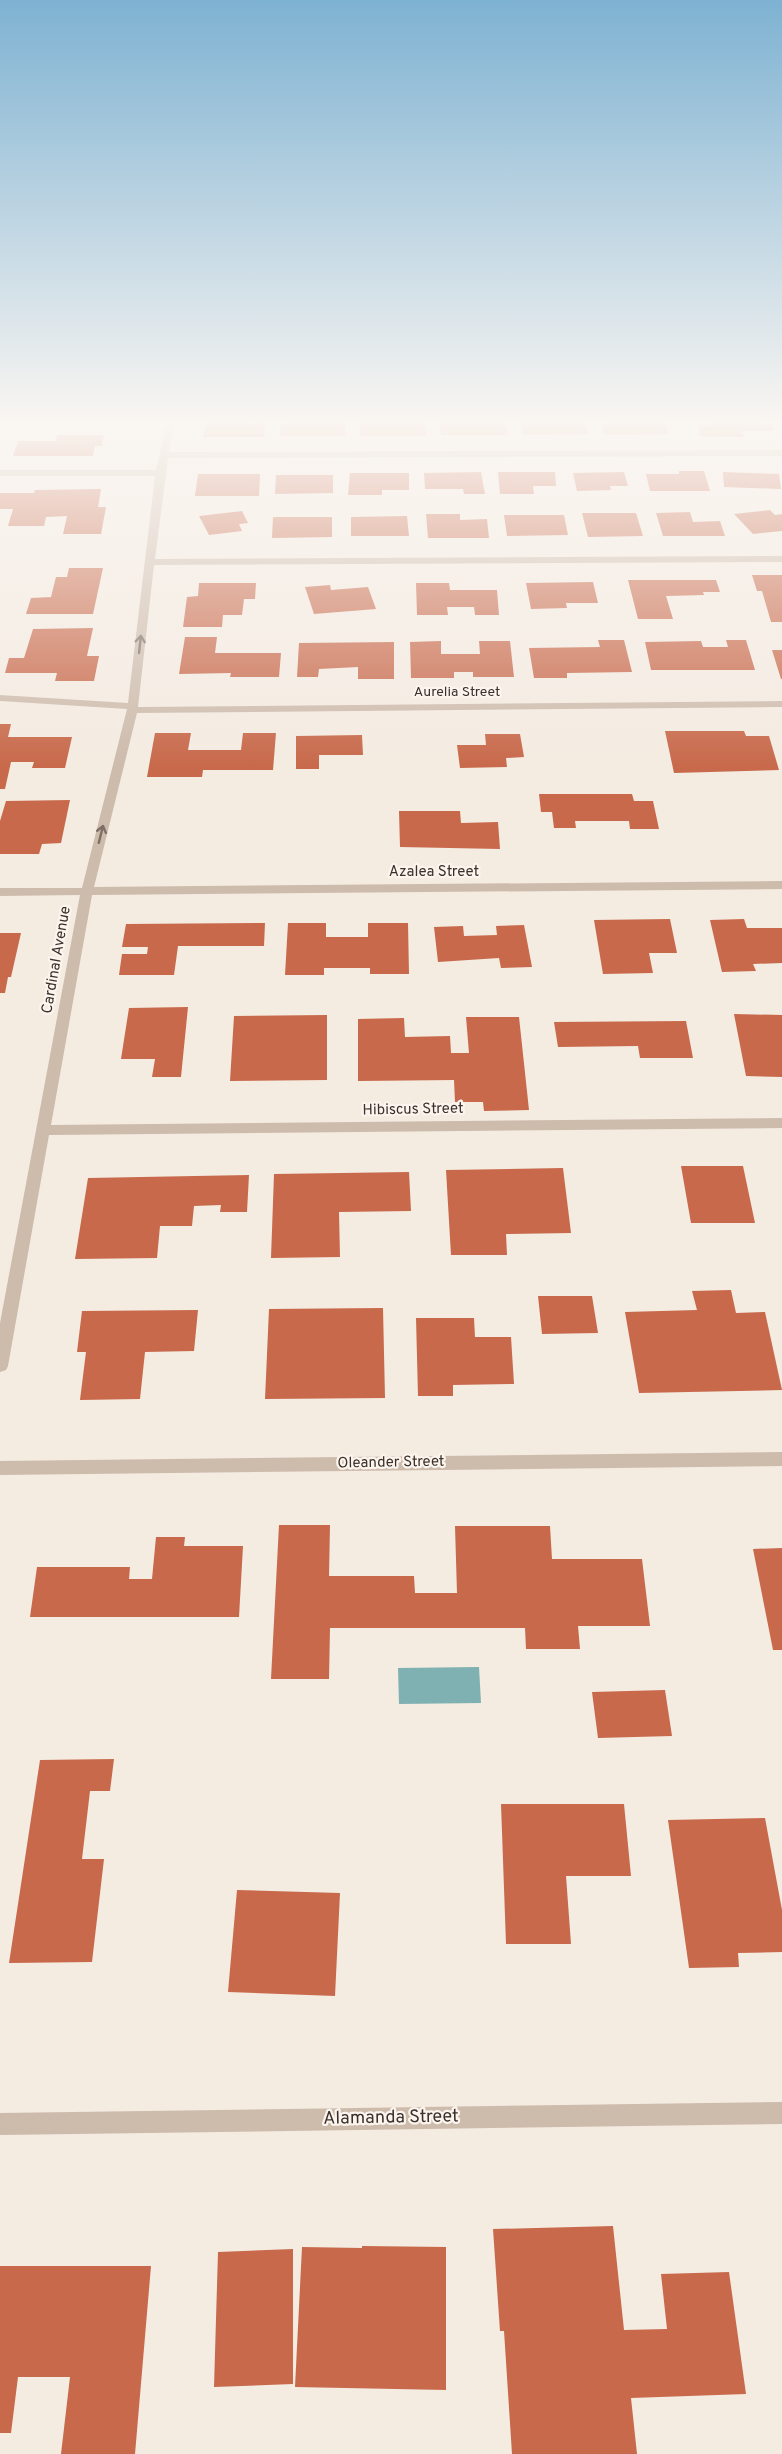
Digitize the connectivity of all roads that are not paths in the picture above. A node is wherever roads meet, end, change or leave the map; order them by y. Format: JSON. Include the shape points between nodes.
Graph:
{"nodes":[{"id":1,"x":152,"y":537,"type":"edge"},
{"id":2,"x":782,"y":559,"type":"edge"},
{"id":3,"x":149,"y":562,"type":"junction"},
{"id":4,"x":0,"y":698,"type":"edge"},
{"id":5,"x":782,"y":704,"type":"edge"},
{"id":6,"x":133,"y":708,"type":"junction"},
{"id":7,"x":782,"y":885,"type":"edge"},
{"id":8,"x":87,"y":891,"type":"junction"},
{"id":9,"x":0,"y":892,"type":"edge"},
{"id":10,"x":782,"y":1123,"type":"edge"},
{"id":11,"x":44,"y":1130,"type":"junction"},
{"id":12,"x":0,"y":1366,"type":"edge"},
{"id":13,"x":782,"y":1459,"type":"edge"},
{"id":14,"x":0,"y":1468,"type":"edge"},
{"id":15,"x":782,"y":2113,"type":"edge"},
{"id":16,"x":0,"y":2124,"type":"edge"}],
"edges":[{"from":1,"to":3,"type":"street","name":"Cardinal Avenue"},
{"from":2,"to":3,"type":"street"},
{"from":6,"to":3,"type":"street","name":"Cardinal Avenue","one_way":true},
{"from":4,"to":6,"type":"street","name":"Aurelia Street"},
{"from":5,"to":6,"type":"street","name":"Aurelia Street"},
{"from":8,"to":6,"type":"street","name":"Cardinal Avenue","one_way":true},
{"from":7,"to":8,"type":"street","name":"Azalea Street"},
{"from":8,"to":9,"type":"street","name":"Azalea Street"},
{"from":8,"to":11,"type":"street","name":"Cardinal Avenue"},
{"from":10,"to":11,"type":"street","name":"Hibiscus Street"},
{"from":11,"to":12,"type":"street","name":"Cardinal Avenue"},
{"from":13,"to":14,"type":"street","name":"Oleander Street"},
{"from":15,"to":16,"type":"street","name":"Alamanda Street"}]}
